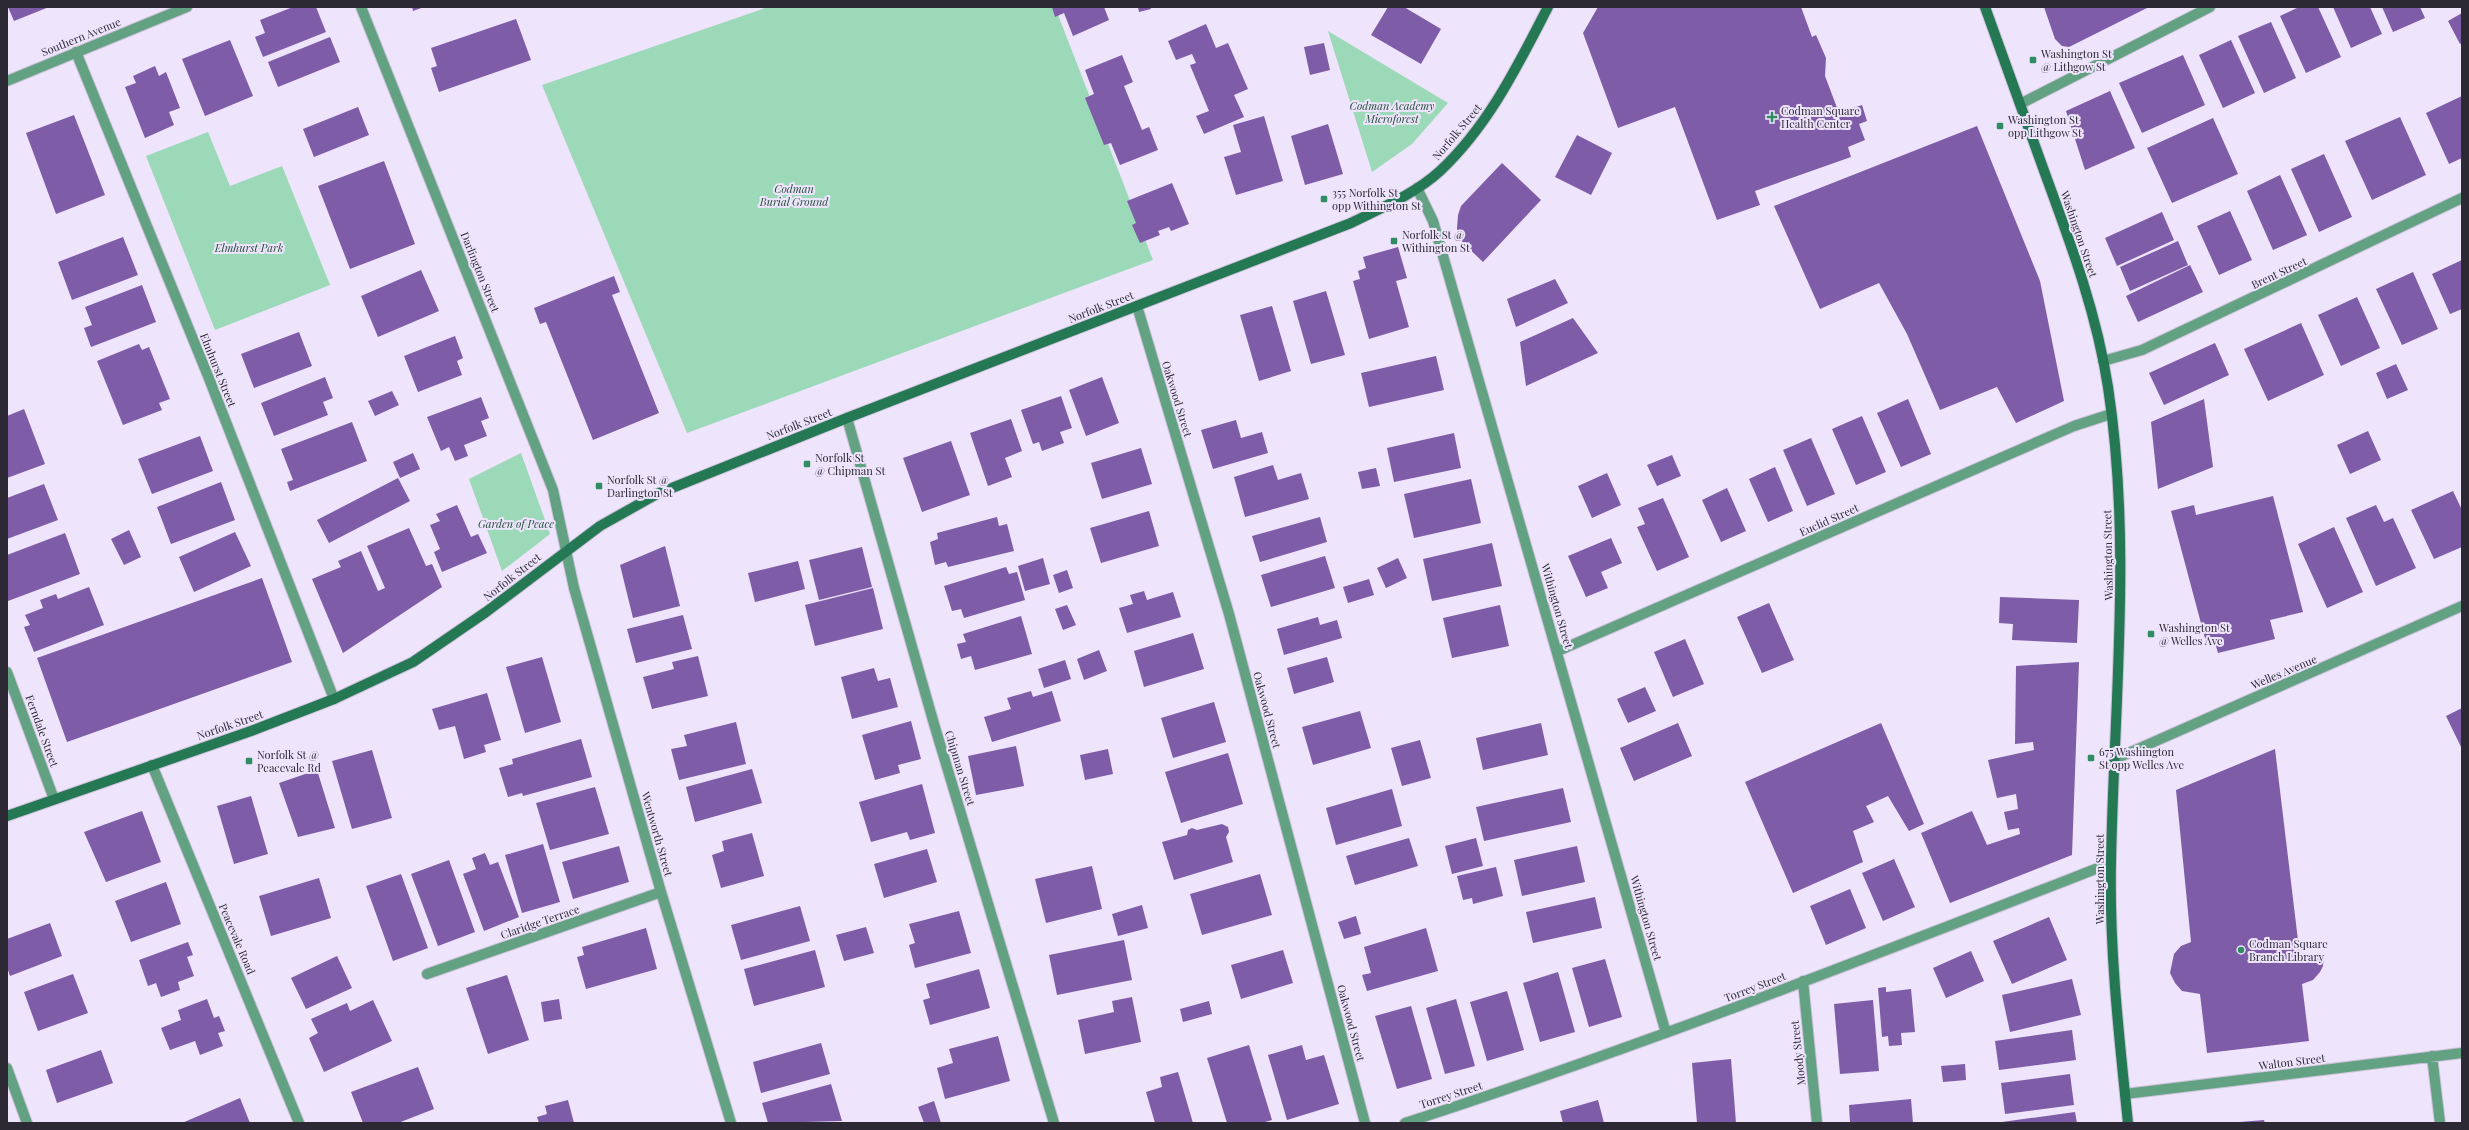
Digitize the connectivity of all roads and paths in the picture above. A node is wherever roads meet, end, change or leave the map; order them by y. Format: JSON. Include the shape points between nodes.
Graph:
{"nodes":[{"id":1,"x":187,"y":7,"type":"edge"},
{"id":2,"x":361,"y":7,"type":"edge"},
{"id":3,"x":1548,"y":7,"type":"edge"},
{"id":4,"x":1985,"y":7,"type":"edge"},
{"id":5,"x":2210,"y":7,"type":"edge"},
{"id":6,"x":76,"y":52,"type":"junction"},
{"id":7,"x":7,"y":81,"type":"edge"},
{"id":8,"x":2020,"y":104,"type":"junction"},
{"id":9,"x":1417,"y":188,"type":"junction"},
{"id":10,"x":2462,"y":198,"type":"edge"},
{"id":11,"x":1137,"y":306,"type":"junction"},
{"id":12,"x":2102,"y":361,"type":"junction"},
{"id":13,"x":2111,"y":414,"type":"junction"},
{"id":14,"x":847,"y":418,"type":"junction"},
{"id":15,"x":567,"y":549,"type":"junction"},
{"id":16,"x":2462,"y":606,"type":"edge"},
{"id":17,"x":1558,"y":651,"type":"junction"},
{"id":18,"x":7,"y":672,"type":"edge"},
{"id":19,"x":334,"y":699,"type":"junction"},
{"id":20,"x":2115,"y":759,"type":"junction"},
{"id":21,"x":152,"y":765,"type":"junction"},
{"id":22,"x":54,"y":799,"type":"junction"},
{"id":23,"x":7,"y":816,"type":"edge"},
{"id":24,"x":2111,"y":864,"type":"junction"},
{"id":25,"x":661,"y":892,"type":"junction"},
{"id":26,"x":427,"y":974,"type":"dead end"},
{"id":27,"x":1803,"y":981,"type":"junction"},
{"id":28,"x":1666,"y":1033,"type":"junction"},
{"id":29,"x":2462,"y":1053,"type":"edge"},
{"id":30,"x":2432,"y":1056,"type":"junction"},
{"id":31,"x":7,"y":1068,"type":"edge"},
{"id":32,"x":2125,"y":1094,"type":"junction"},
{"id":33,"x":27,"y":1123,"type":"edge"},
{"id":34,"x":299,"y":1123,"type":"edge"},
{"id":35,"x":731,"y":1123,"type":"edge"},
{"id":36,"x":1054,"y":1123,"type":"edge"},
{"id":37,"x":1365,"y":1123,"type":"edge"},
{"id":38,"x":1405,"y":1123,"type":"edge"},
{"id":39,"x":1817,"y":1123,"type":"edge"},
{"id":40,"x":2128,"y":1123,"type":"edge"},
{"id":41,"x":2440,"y":1123,"type":"edge"}],
"edges":[{"from":1,"to":6,"type":"street","name":"Southern Avenue"},
{"from":2,"to":15,"type":"street","name":"Darlington Street","via":[[553,490]]},
{"from":3,"to":9,"type":"main road","name":"Norfolk Street","via":[[1503,94],[1464,146],[1440,172]]},
{"from":4,"to":8,"type":"main road","name":"Washington Street"},
{"from":5,"to":8,"type":"street"},
{"from":6,"to":7,"type":"street","name":"Southern Avenue"},
{"from":6,"to":19,"type":"street","name":"Elmhurst Street","via":[[208,376]]},
{"from":8,"to":12,"type":"main road","name":"Washington Street","via":[[2076,256]]},
{"from":9,"to":11,"type":"main road","name":"Norfolk Street","via":[[1351,223]]},
{"from":9,"to":17,"type":"street","name":"Withington Street","via":[[1433,222]]},
{"from":10,"to":12,"type":"street","name":"Brent Street","via":[[2142,350]]},
{"from":11,"to":14,"type":"main road","name":"Norfolk Street"},
{"from":11,"to":37,"type":"street","name":"Oakwood Street","via":[[1229,614]]},
{"from":12,"to":13,"type":"main road","name":"Washington Street"},
{"from":13,"to":17,"type":"street","name":"Euclid Street","via":[[2074,426]]},
{"from":13,"to":20,"type":"main road","name":"Washington Street","via":[[2122,576]]},
{"from":14,"to":15,"type":"main road","name":"Norfolk Street","via":[[657,494],[614,516]]},
{"from":14,"to":36,"type":"street","name":"Chipman Street","via":[[934,724]]},
{"from":15,"to":19,"type":"main road","name":"Norfolk Street","via":[[486,612],[413,662]]},
{"from":15,"to":25,"type":"street","name":"Wentworth Street","via":[[574,588]]},
{"from":16,"to":20,"type":"street","name":"Welles Avenue"},
{"from":17,"to":28,"type":"street","name":"Withington Street"},
{"from":18,"to":22,"type":"street","name":"Ferndale Street"},
{"from":19,"to":21,"type":"main road","name":"Norfolk Street"},
{"from":20,"to":24,"type":"main road","name":"Washington Street"},
{"from":21,"to":22,"type":"main road","name":"Norfolk Street"},
{"from":21,"to":34,"type":"street","name":"Peacevale Road"},
{"from":22,"to":23,"type":"main road","name":"Norfolk Street"},
{"from":24,"to":27,"type":"street","name":"Torrey Street"},
{"from":24,"to":32,"type":"main road","name":"Washington Street","via":[[2116,1000]]},
{"from":25,"to":26,"type":"street","name":"Claridge Terrace"},
{"from":25,"to":35,"type":"street","name":"Wentworth Street"},
{"from":27,"to":28,"type":"street","name":"Torrey Street"},
{"from":27,"to":39,"type":"street","name":"Moody Street"},
{"from":28,"to":38,"type":"street","name":"Torrey Street","via":[[1562,1072]]},
{"from":29,"to":30,"type":"street","name":"Walton Street"},
{"from":30,"to":32,"type":"street","name":"Walton Street"},
{"from":30,"to":41,"type":"street"},
{"from":31,"to":33,"type":"street"},
{"from":32,"to":40,"type":"main road","name":"Washington Street"}]}
